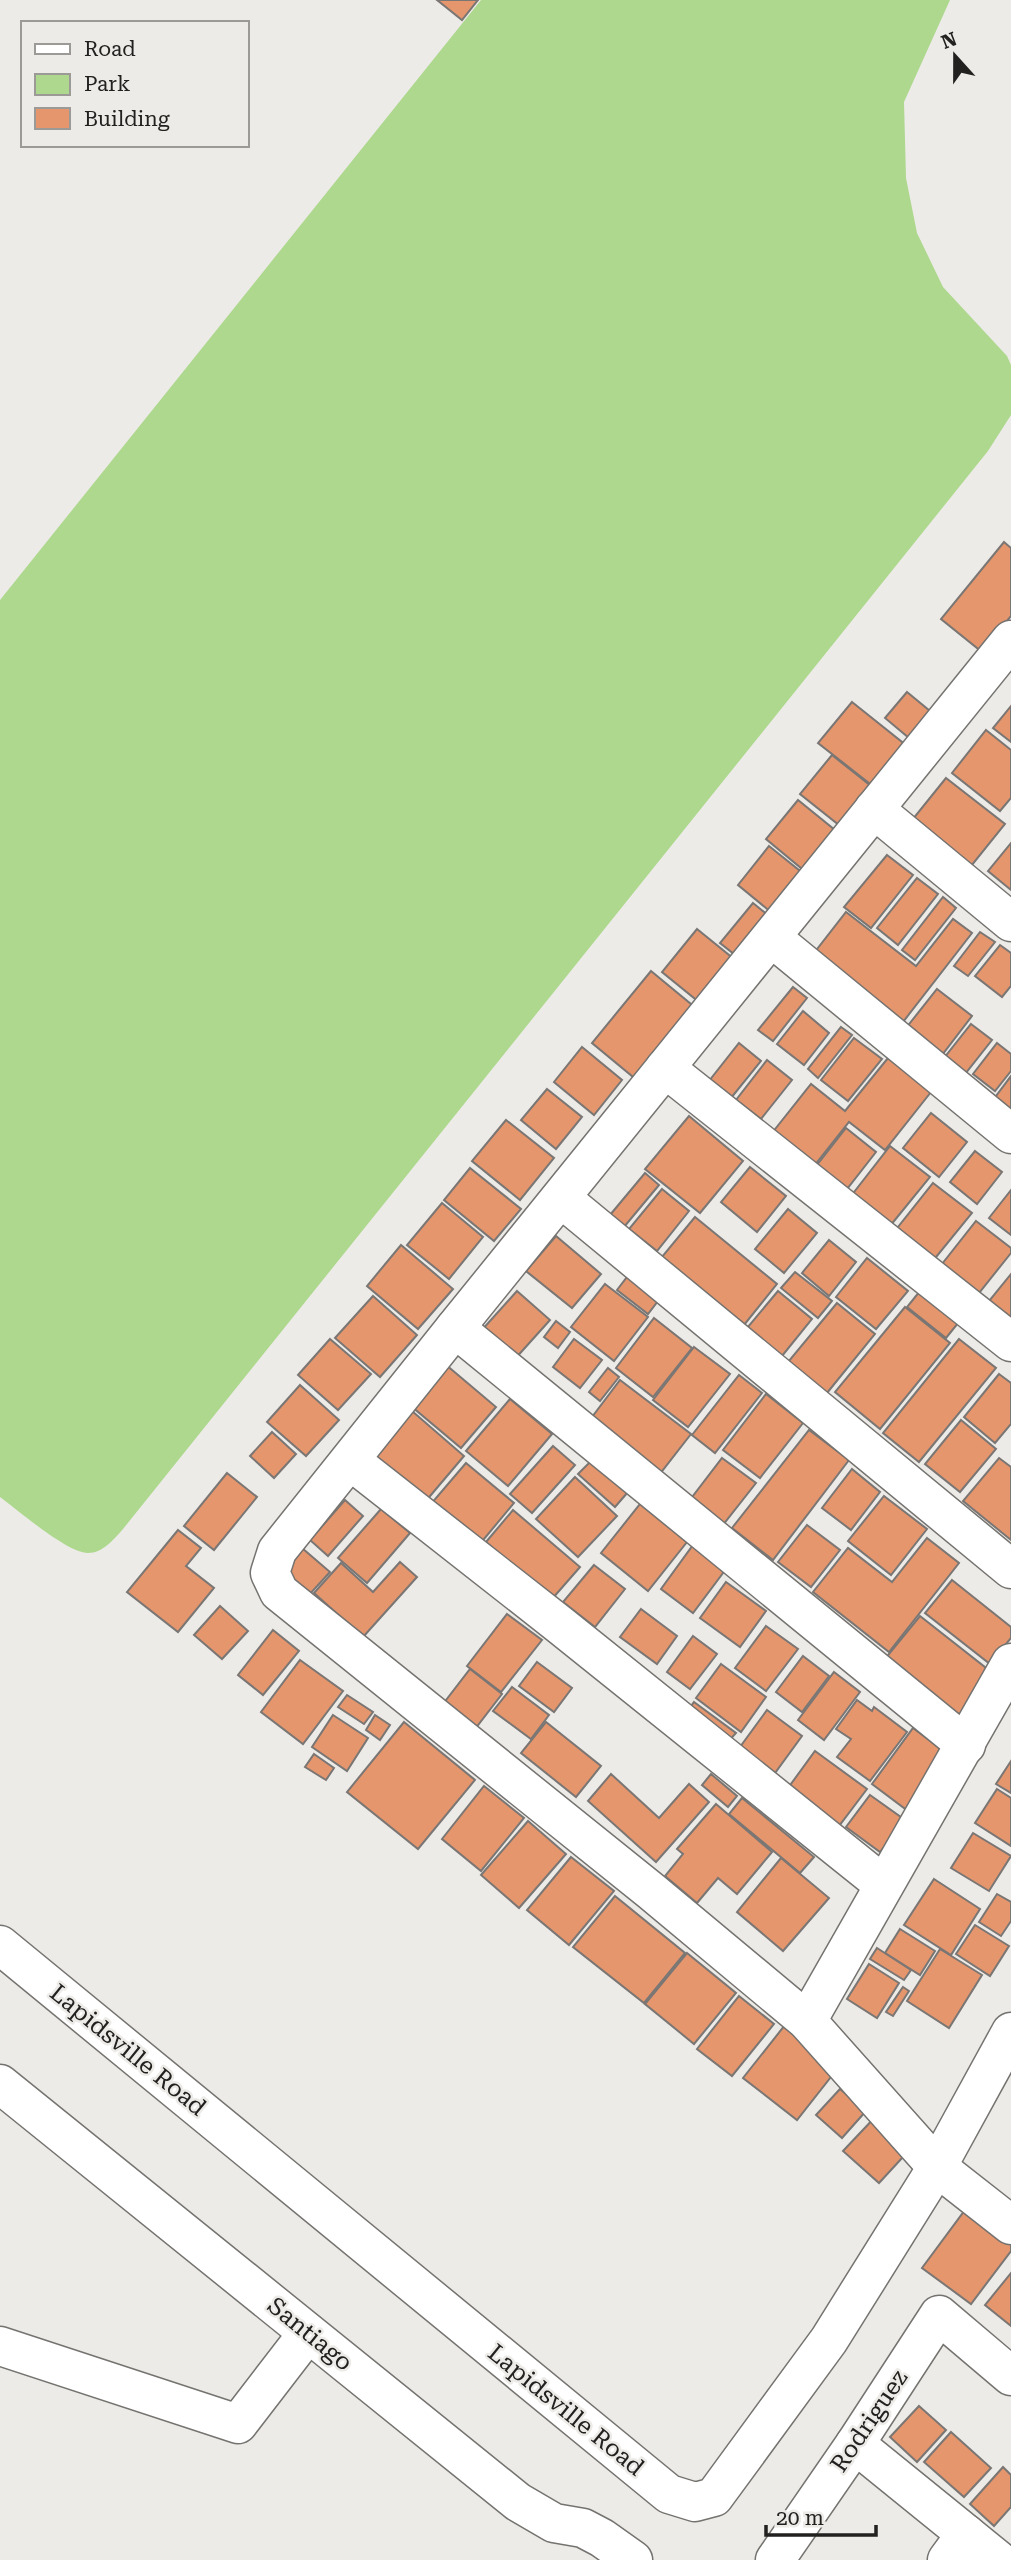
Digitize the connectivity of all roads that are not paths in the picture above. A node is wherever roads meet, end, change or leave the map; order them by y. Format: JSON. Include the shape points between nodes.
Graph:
{"nodes":[{"id":1,"x":1011,"y":640,"type":"edge"},
{"id":2,"x":874,"y":809,"type":"junction"},
{"id":3,"x":1011,"y":922,"type":"edge"},
{"id":4,"x":772,"y":938,"type":"junction"},
{"id":5,"x":665,"y":1068,"type":"junction"},
{"id":6,"x":1011,"y":1134,"type":"edge"},
{"id":7,"x":561,"y":1198,"type":"junction"},
{"id":8,"x":455,"y":1328,"type":"junction"},
{"id":9,"x":1011,"y":1342,"type":"edge"},
{"id":10,"x":351,"y":1461,"type":"junction"},
{"id":11,"x":1011,"y":1569,"type":"edge"},
{"id":12,"x":1011,"y":1662,"type":"edge"},
{"id":13,"x":965,"y":1745,"type":"junction"},
{"id":14,"x":884,"y":1885,"type":"junction"},
{"id":15,"x":0,"y":1945,"type":"edge"},
{"id":16,"x":807,"y":2021,"type":"junction"},
{"id":17,"x":1011,"y":2032,"type":"edge"},
{"id":18,"x":0,"y":2084,"type":"edge"},
{"id":19,"x":937,"y":2167,"type":"junction"},
{"id":20,"x":1011,"y":2225,"type":"edge"},
{"id":21,"x":308,"y":2333,"type":"junction"},
{"id":22,"x":0,"y":2346,"type":"edge"},
{"id":23,"x":1011,"y":2376,"type":"edge"},
{"id":24,"x":855,"y":2444,"type":"junction"},
{"id":25,"x":956,"y":2547,"type":"edge"},
{"id":26,"x":633,"y":2560,"type":"edge"},
{"id":27,"x":775,"y":2560,"type":"edge"},
{"id":28,"x":998,"y":2560,"type":"edge"}],
"edges":[{"from":1,"to":2,"type":"street"},
{"from":2,"to":3,"type":"street"},
{"from":2,"to":4,"type":"street"},
{"from":4,"to":5,"type":"street"},
{"from":4,"to":6,"type":"street"},
{"from":5,"to":7,"type":"street"},
{"from":5,"to":9,"type":"street"},
{"from":7,"to":8,"type":"street"},
{"from":7,"to":11,"type":"street"},
{"from":8,"to":10,"type":"street"},
{"from":8,"to":13,"type":"street"},
{"from":10,"to":14,"type":"street"},
{"from":10,"to":16,"type":"street","via":[[277,1551],[270,1573],[279,1592]]},
{"from":12,"to":13,"type":"street"},
{"from":13,"to":14,"type":"street"},
{"from":14,"to":16,"type":"street"},
{"from":15,"to":19,"type":"street","name":"Lapidsville Road","via":[[668,2494],[695,2502],[714,2497],[829,2340]]},
{"from":16,"to":19,"type":"street"},
{"from":17,"to":19,"type":"street","name":"Lapidsville Road"},
{"from":18,"to":21,"type":"street","name":"Santiago"},
{"from":19,"to":20,"type":"street"},
{"from":21,"to":22,"type":"street","via":[[237,2424]]},
{"from":21,"to":26,"type":"street","name":"Santiago","via":[[518,2502],[554,2523],[583,2528]]},
{"from":23,"to":24,"type":"street","name":"Rodriguez","via":[[939,2315]]},
{"from":24,"to":25,"type":"street"},
{"from":24,"to":27,"type":"street","name":"Rodriguez"},
{"from":25,"to":28,"type":"street"}]}
